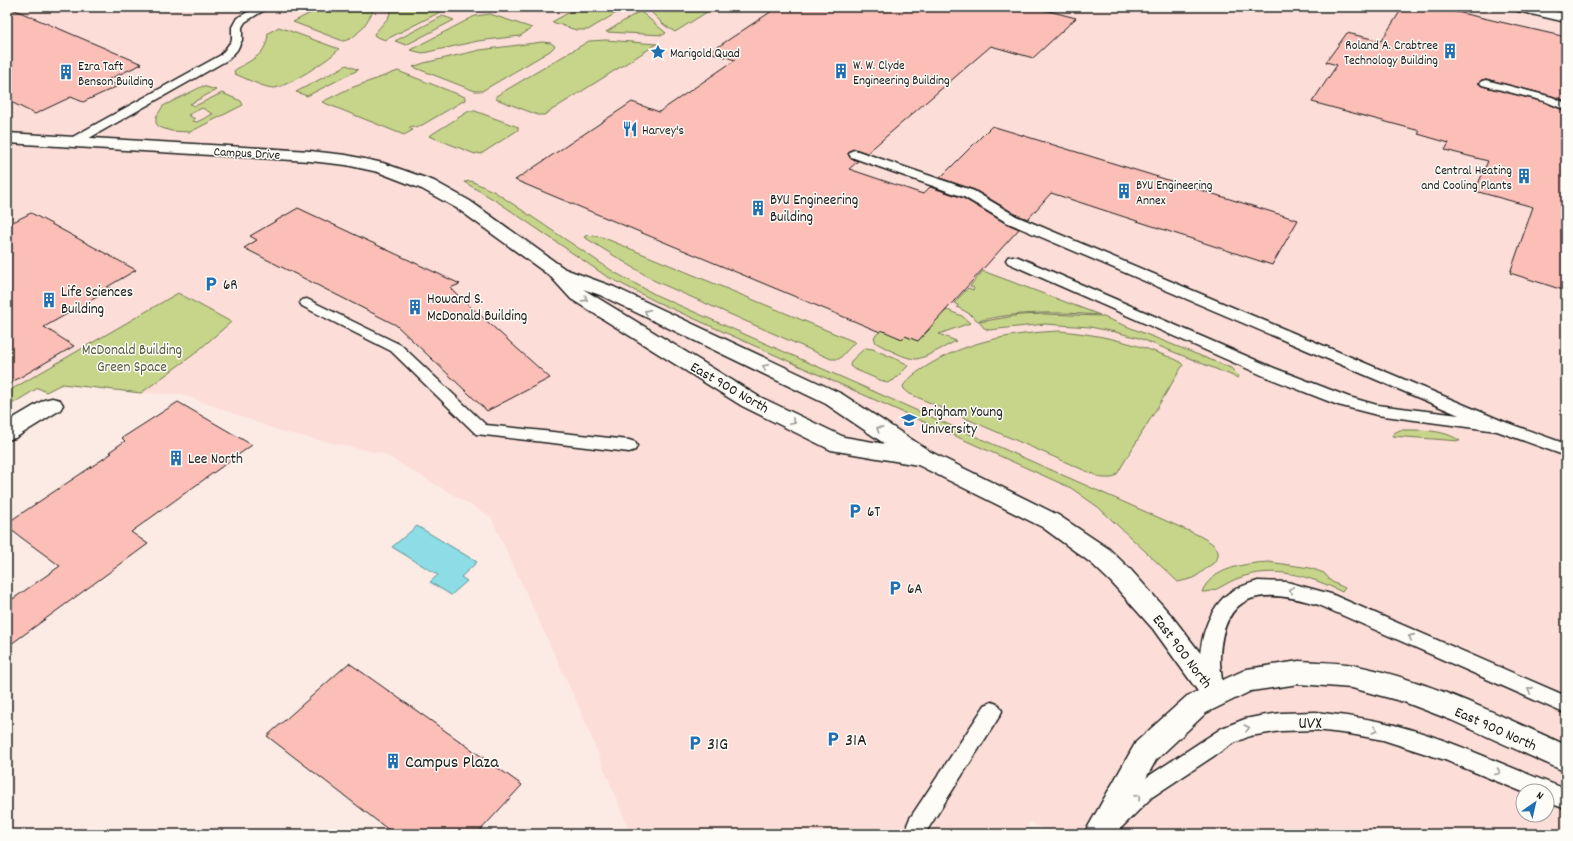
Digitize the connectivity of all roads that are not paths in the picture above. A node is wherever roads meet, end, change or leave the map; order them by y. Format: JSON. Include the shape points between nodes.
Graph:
{"nodes":[{"id":1,"x":264,"y":7,"type":"edge"},
{"id":2,"x":1519,"y":7,"type":"edge"},
{"id":3,"x":1566,"y":18,"type":"edge"},
{"id":4,"x":1486,"y":84,"type":"dead end"},
{"id":5,"x":1566,"y":107,"type":"edge"},
{"id":6,"x":7,"y":138,"type":"edge"},
{"id":7,"x":73,"y":142,"type":"junction"},
{"id":8,"x":855,"y":154,"type":"dead end"},
{"id":9,"x":475,"y":213,"type":"joint"},
{"id":10,"x":1013,"y":260,"type":"dead end"},
{"id":11,"x":557,"y":272,"type":"junction"},
{"id":12,"x":307,"y":303,"type":"dead end"},
{"id":13,"x":52,"y":404,"type":"dead end"},
{"id":14,"x":1499,"y":426,"type":"junction"},
{"id":15,"x":7,"y":432,"type":"edge"},
{"id":16,"x":629,"y":446,"type":"dead end"},
{"id":17,"x":1566,"y":450,"type":"edge"},
{"id":18,"x":923,"y":458,"type":"junction"},
{"id":19,"x":1215,"y":693,"type":"junction"},
{"id":20,"x":1566,"y":705,"type":"edge"},
{"id":21,"x":992,"y":711,"type":"dead end"},
{"id":22,"x":1566,"y":759,"type":"edge"},
{"id":23,"x":1526,"y":783,"type":"edge"},
{"id":24,"x":1555,"y":795,"type":"edge"},
{"id":25,"x":1566,"y":800,"type":"edge"},
{"id":26,"x":918,"y":825,"type":"dead end"},
{"id":27,"x":1099,"y":834,"type":"edge"}],
"edges":[{"from":1,"to":7,"type":"lane","via":[[241,20],[237,40],[225,57]]},
{"from":2,"to":3,"type":"street"},
{"from":4,"to":5,"type":"lane","via":[[1548,99]]},
{"from":6,"to":7,"type":"street","name":"Campus Drive"},
{"from":7,"to":9,"type":"street","name":"Campus Drive","via":[[243,151],[346,160],[383,168],[421,182],[453,198]]},
{"from":8,"to":14,"type":"lane","via":[[969,194],[1011,219]]},
{"from":9,"to":11,"type":"street","name":"East 900 North"},
{"from":10,"to":14,"type":"lane","via":[[1269,372],[1344,401],[1377,410]]},
{"from":18,"to":11,"type":"street","name":"East 900 North","one_way":true,"via":[[834,399],[607,291]]},
{"from":11,"to":18,"type":"street","name":"East 900 North","one_way":true,"via":[[578,295],[750,401],[839,444]]},
{"from":12,"to":16,"type":"lane","via":[[396,348],[482,430]]},
{"from":13,"to":15,"type":"street"},
{"from":14,"to":17,"type":"lane"},
{"from":18,"to":19,"type":"street","name":"East 900 North","via":[[1050,521],[1100,556],[1162,622]]},
{"from":20,"to":19,"type":"lane","one_way":true,"via":[[1324,599],[1286,589],[1268,588],[1249,591],[1233,600],[1221,613],[1210,649],[1210,670]]},
{"from":19,"to":22,"type":"street","name":"East 900 North","via":[[1239,682],[1266,675],[1328,672],[1362,677],[1433,700]]},
{"from":19,"to":27,"type":"street","via":[[1169,726],[1148,749]]},
{"from":21,"to":26,"type":"lane"},
{"from":27,"to":23,"type":"lane","name":"UVX","one_way":true,"via":[[1144,790],[1223,737],[1264,724],[1297,721],[1333,722],[1362,727],[1447,751]]},
{"from":24,"to":25,"type":"lane","name":"UVX"}]}
